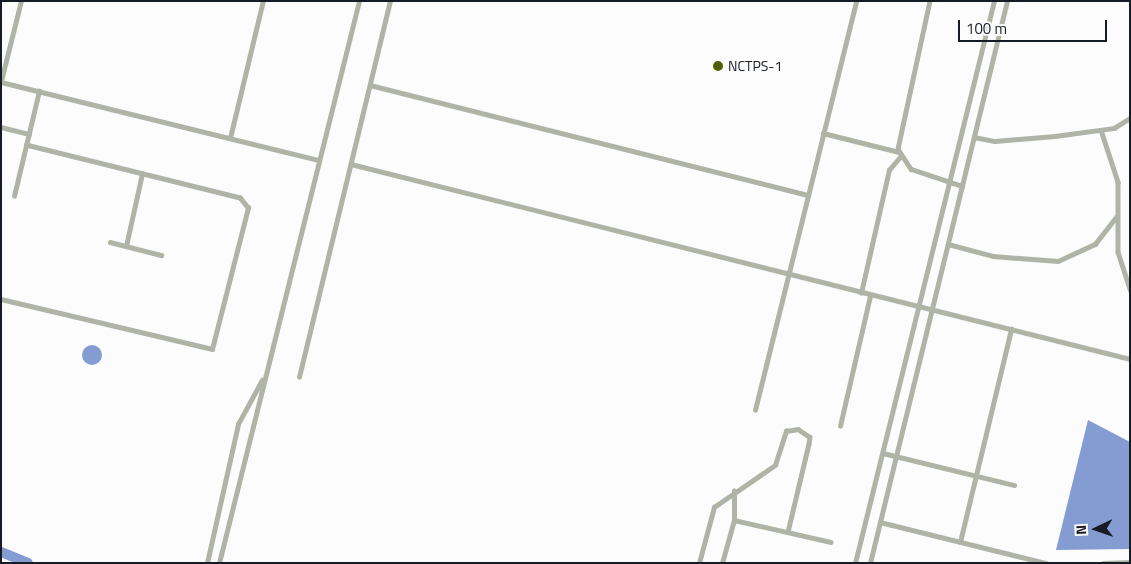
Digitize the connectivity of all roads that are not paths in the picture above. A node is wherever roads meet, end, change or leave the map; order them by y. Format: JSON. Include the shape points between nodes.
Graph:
{"nodes":[{"id":1,"x":21,"y":1,"type":"edge"},
{"id":2,"x":263,"y":1,"type":"edge"},
{"id":3,"x":359,"y":1,"type":"edge"},
{"id":4,"x":390,"y":1,"type":"edge"},
{"id":5,"x":856,"y":1,"type":"edge"},
{"id":6,"x":930,"y":1,"type":"edge"},
{"id":7,"x":994,"y":1,"type":"edge"},
{"id":8,"x":1007,"y":1,"type":"edge"},
{"id":9,"x":1,"y":81,"type":"edge"},
{"id":10,"x":370,"y":85,"type":"junction"},
{"id":11,"x":39,"y":91,"type":"junction"},
{"id":12,"x":1130,"y":118,"type":"edge"},
{"id":13,"x":1,"y":127,"type":"edge"},
{"id":14,"x":1101,"y":130,"type":"junction"},
{"id":15,"x":823,"y":133,"type":"junction"},
{"id":16,"x":29,"y":134,"type":"junction"},
{"id":17,"x":974,"y":137,"type":"junction"},
{"id":18,"x":230,"y":138,"type":"junction"},
{"id":19,"x":26,"y":145,"type":"junction"},
{"id":20,"x":900,"y":154,"type":"junction"},
{"id":21,"x":319,"y":160,"type":"junction"},
{"id":22,"x":351,"y":164,"type":"junction"},
{"id":23,"x":142,"y":174,"type":"junction"},
{"id":24,"x":950,"y":183,"type":"junction"},
{"id":25,"x":962,"y":186,"type":"junction"},
{"id":26,"x":808,"y":195,"type":"junction"},
{"id":27,"x":14,"y":196,"type":"dead end"},
{"id":28,"x":1116,"y":217,"type":"junction"},
{"id":29,"x":110,"y":242,"type":"dead end"},
{"id":30,"x":948,"y":244,"type":"junction"},
{"id":31,"x":126,"y":246,"type":"junction"},
{"id":32,"x":161,"y":255,"type":"dead end"},
{"id":33,"x":788,"y":276,"type":"junction"},
{"id":34,"x":1130,"y":290,"type":"edge"},
{"id":35,"x":861,"y":293,"type":"junction"},
{"id":36,"x":870,"y":296,"type":"junction"},
{"id":37,"x":1,"y":299,"type":"edge"},
{"id":38,"x":919,"y":308,"type":"junction"},
{"id":39,"x":932,"y":311,"type":"junction"},
{"id":40,"x":1011,"y":329,"type":"junction"},
{"id":41,"x":1130,"y":359,"type":"edge"},
{"id":42,"x":264,"y":377,"type":"junction"},
{"id":43,"x":299,"y":377,"type":"dead end"},
{"id":44,"x":755,"y":410,"type":"dead end"},
{"id":45,"x":840,"y":426,"type":"dead end"},
{"id":46,"x":883,"y":453,"type":"junction"},
{"id":47,"x":896,"y":456,"type":"junction"},
{"id":48,"x":976,"y":476,"type":"junction"},
{"id":49,"x":1014,"y":485,"type":"dead end"},
{"id":50,"x":734,"y":491,"type":"junction"},
{"id":51,"x":734,"y":520,"type":"junction"},
{"id":52,"x":880,"y":522,"type":"junction"},
{"id":53,"x":788,"y":532,"type":"junction"},
{"id":54,"x":830,"y":542,"type":"dead end"},
{"id":55,"x":960,"y":542,"type":"junction"},
{"id":56,"x":1130,"y":562,"type":"edge"},
{"id":57,"x":207,"y":563,"type":"edge"},
{"id":58,"x":219,"y":563,"type":"edge"},
{"id":59,"x":699,"y":563,"type":"edge"},
{"id":60,"x":722,"y":563,"type":"edge"},
{"id":61,"x":855,"y":563,"type":"edge"},
{"id":62,"x":870,"y":563,"type":"edge"},
{"id":63,"x":1046,"y":563,"type":"edge"},
{"id":64,"x":1104,"y":563,"type":"edge"}],
"edges":[{"from":1,"to":9,"type":"lane"},
{"from":2,"to":18,"type":"lane"},
{"from":3,"to":21,"type":"lane"},
{"from":4,"to":10,"type":"lane"},
{"from":5,"to":15,"type":"lane"},
{"from":6,"to":20,"type":"lane","via":[[899,134]]},
{"from":7,"to":24,"type":"lane"},
{"from":8,"to":17,"type":"lane"},
{"from":9,"to":11,"type":"lane"},
{"from":10,"to":22,"type":"lane"},
{"from":10,"to":26,"type":"lane"},
{"from":11,"to":16,"type":"lane"},
{"from":11,"to":18,"type":"lane"},
{"from":12,"to":14,"type":"lane","via":[[1114,128]]},
{"from":13,"to":16,"type":"lane"},
{"from":14,"to":17,"type":"lane","via":[[994,141]]},
{"from":14,"to":28,"type":"lane","via":[[1118,182]]},
{"from":15,"to":20,"type":"lane"},
{"from":15,"to":26,"type":"lane"},
{"from":16,"to":19,"type":"lane"},
{"from":17,"to":25,"type":"lane"},
{"from":18,"to":21,"type":"lane"},
{"from":19,"to":23,"type":"lane"},
{"from":19,"to":27,"type":"lane"},
{"from":20,"to":24,"type":"lane","via":[[911,169]]},
{"from":20,"to":35,"type":"lane","via":[[889,170]]},
{"from":21,"to":42,"type":"lane"},
{"from":22,"to":33,"type":"lane"},
{"from":22,"to":43,"type":"lane"},
{"from":23,"to":31,"type":"lane"},
{"from":23,"to":37,"type":"lane","via":[[240,198],[248,204],[212,349]]},
{"from":24,"to":25,"type":"lane"},
{"from":24,"to":38,"type":"lane"},
{"from":25,"to":30,"type":"lane"},
{"from":26,"to":33,"type":"lane"},
{"from":28,"to":30,"type":"lane","via":[[1096,244],[1058,261],[993,256]]},
{"from":28,"to":34,"type":"lane","via":[[1118,252]]},
{"from":29,"to":31,"type":"lane"},
{"from":30,"to":39,"type":"lane"},
{"from":31,"to":32,"type":"lane"},
{"from":33,"to":35,"type":"lane"},
{"from":33,"to":44,"type":"lane"},
{"from":35,"to":36,"type":"lane"},
{"from":36,"to":38,"type":"lane"},
{"from":36,"to":45,"type":"lane"},
{"from":38,"to":39,"type":"lane"},
{"from":38,"to":46,"type":"lane"},
{"from":39,"to":40,"type":"lane"},
{"from":39,"to":47,"type":"lane"},
{"from":40,"to":41,"type":"lane"},
{"from":40,"to":48,"type":"lane"},
{"from":42,"to":57,"type":"lane","via":[[238,424]]},
{"from":42,"to":58,"type":"lane"},
{"from":46,"to":47,"type":"lane"},
{"from":46,"to":61,"type":"lane"},
{"from":47,"to":48,"type":"lane"},
{"from":47,"to":52,"type":"lane"},
{"from":48,"to":49,"type":"lane"},
{"from":48,"to":55,"type":"lane"},
{"from":50,"to":51,"type":"lane"},
{"from":50,"to":53,"type":"lane","via":[[775,465],[786,431],[806,433],[809,444]]},
{"from":50,"to":59,"type":"lane","via":[[714,507]]},
{"from":51,"to":53,"type":"lane"},
{"from":51,"to":60,"type":"lane"},
{"from":52,"to":55,"type":"lane"},
{"from":52,"to":62,"type":"lane"},
{"from":53,"to":54,"type":"lane"},
{"from":55,"to":63,"type":"lane"},
{"from":56,"to":64,"type":"lane"}]}
